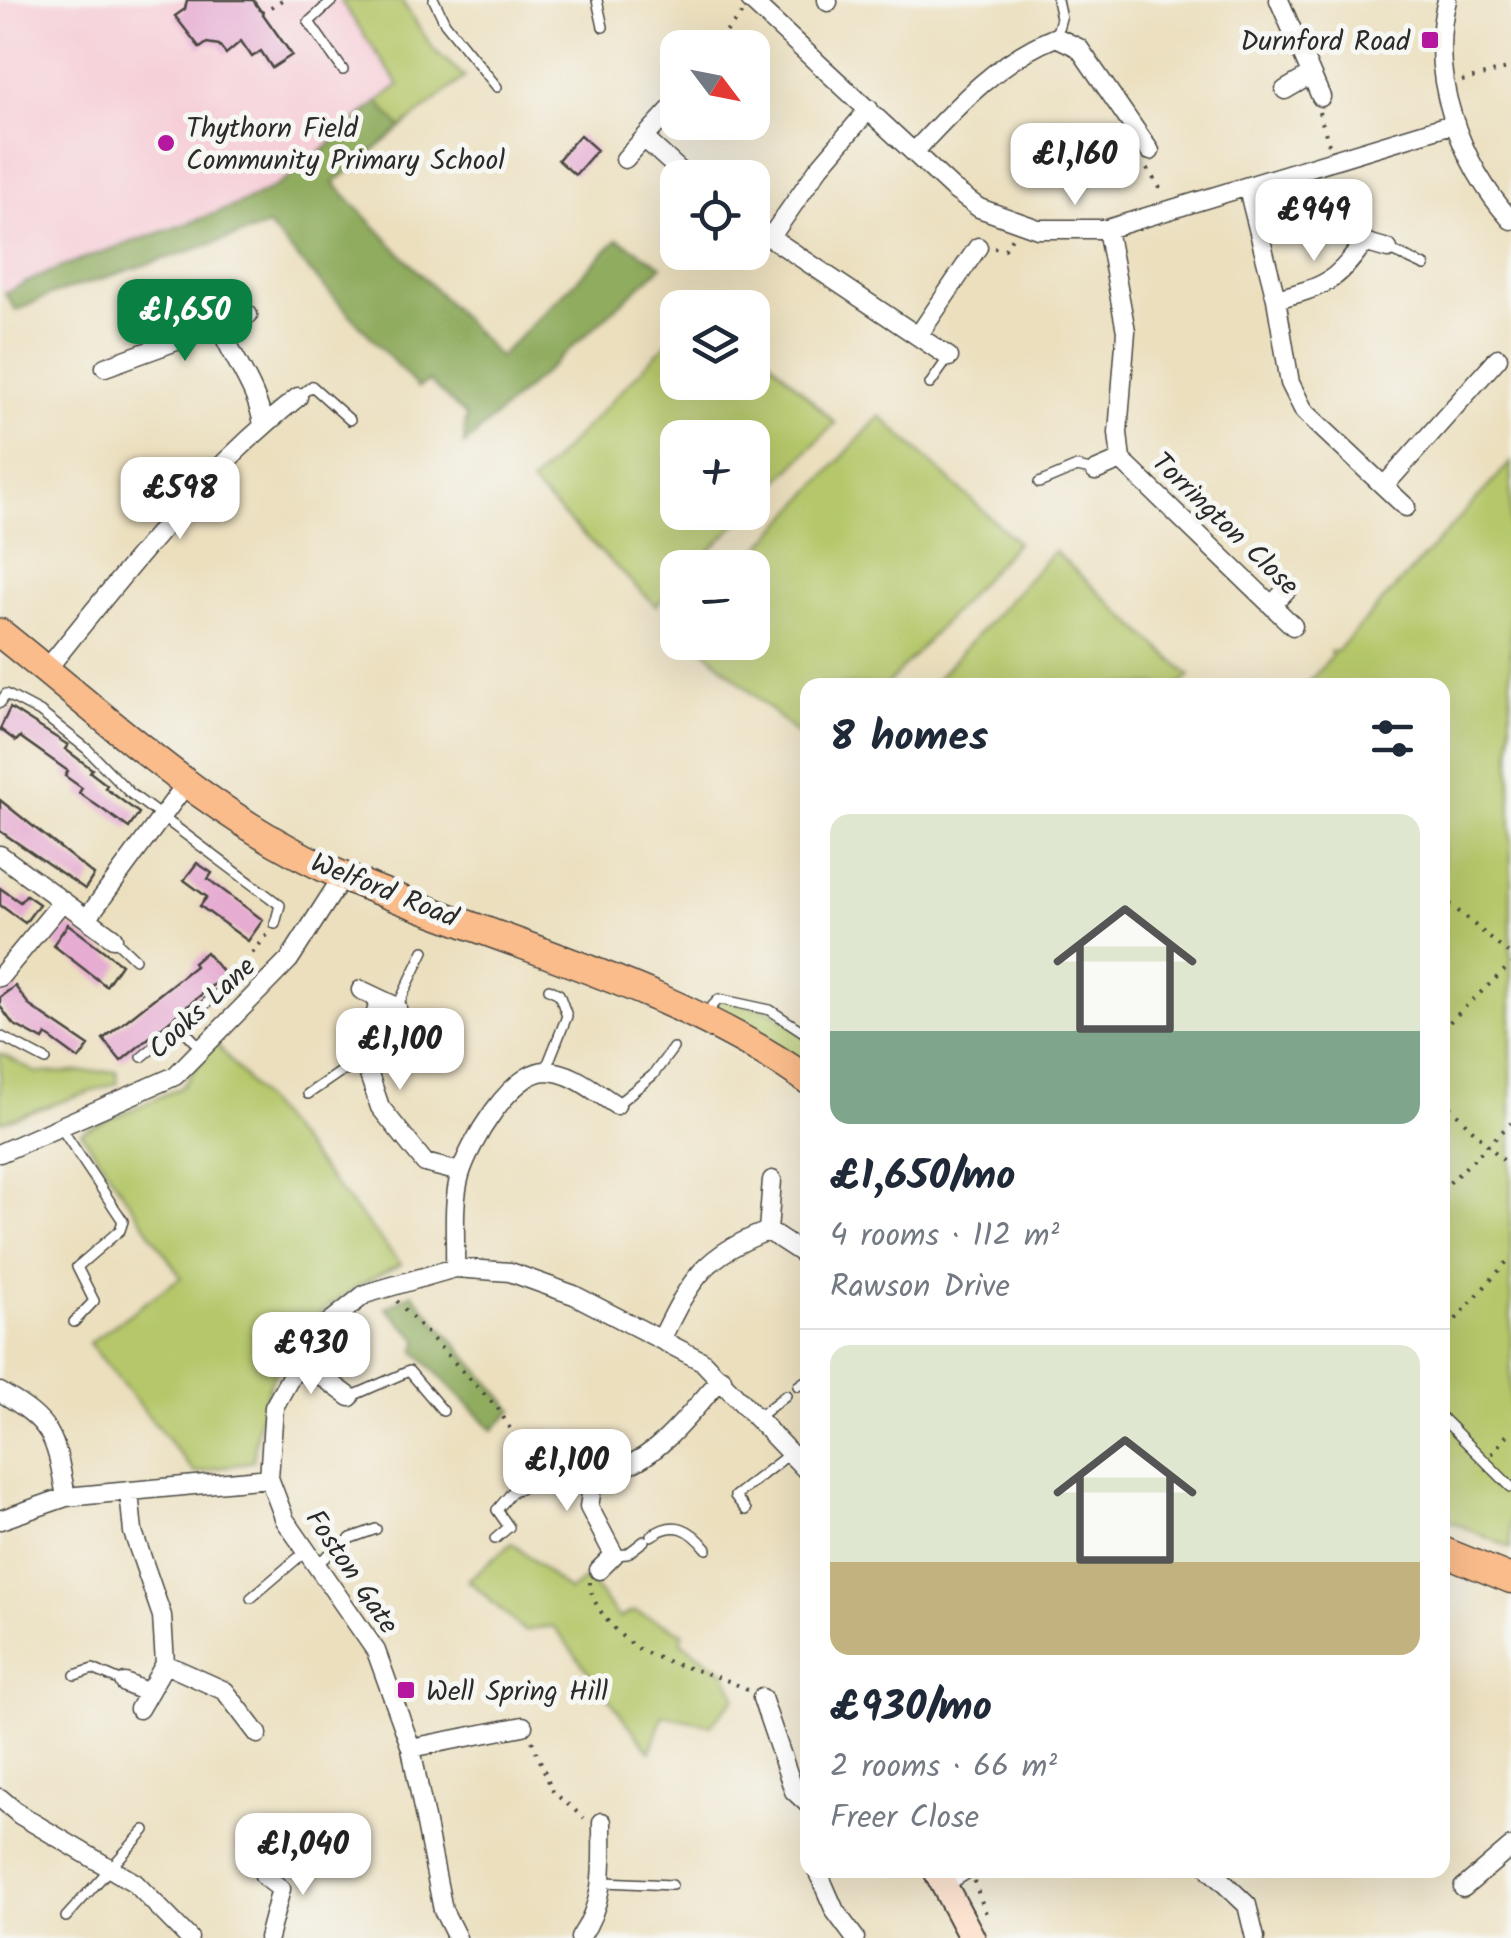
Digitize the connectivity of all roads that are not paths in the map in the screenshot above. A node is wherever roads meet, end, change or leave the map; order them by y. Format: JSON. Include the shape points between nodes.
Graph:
{"nodes":[{"id":1,"x":334,"y":0,"type":"edge"},
{"id":2,"x":434,"y":0,"type":"edge"},
{"id":3,"x":598,"y":0,"type":"edge"},
{"id":4,"x":1057,"y":0,"type":"edge"},
{"id":5,"x":1280,"y":0,"type":"edge"},
{"id":6,"x":1446,"y":0,"type":"edge"},
{"id":7,"x":751,"y":1,"type":"edge"},
{"id":8,"x":603,"y":27,"type":"dead end"},
{"id":9,"x":1056,"y":36,"type":"junction"},
{"id":10,"x":343,"y":70,"type":"dead end"},
{"id":11,"x":1309,"y":76,"type":"junction"},
{"id":12,"x":497,"y":87,"type":"dead end"},
{"id":13,"x":1285,"y":90,"type":"dead end"},
{"id":14,"x":1321,"y":97,"type":"road end"},
{"id":15,"x":868,"y":109,"type":"junction"},
{"id":16,"x":660,"y":122,"type":"edge"},
{"id":17,"x":1455,"y":124,"type":"junction"},
{"id":18,"x":646,"y":138,"type":"junction"},
{"id":19,"x":914,"y":152,"type":"junction"},
{"id":20,"x":1150,"y":152,"type":"road end"},
{"id":21,"x":624,"y":159,"type":"dead end"},
{"id":22,"x":669,"y":160,"type":"edge"},
{"id":23,"x":1248,"y":189,"type":"junction"},
{"id":24,"x":1511,"y":220,"type":"edge"},
{"id":25,"x":1356,"y":222,"type":"dead end"},
{"id":26,"x":1107,"y":229,"type":"junction"},
{"id":27,"x":770,"y":238,"type":"joint"},
{"id":28,"x":1364,"y":242,"type":"junction"},
{"id":29,"x":978,"y":246,"type":"dead end"},
{"id":30,"x":1388,"y":249,"type":"joint"},
{"id":31,"x":1425,"y":266,"type":"dead end"},
{"id":32,"x":1276,"y":299,"type":"junction"},
{"id":33,"x":248,"y":315,"type":"dead end"},
{"id":34,"x":220,"y":327,"type":"junction"},
{"id":35,"x":918,"y":336,"type":"junction"},
{"id":36,"x":949,"y":358,"type":"joint"},
{"id":37,"x":1498,"y":358,"type":"dead end"},
{"id":38,"x":105,"y":367,"type":"dead end"},
{"id":39,"x":930,"y":384,"type":"dead end"},
{"id":40,"x":298,"y":397,"type":"joint"},
{"id":41,"x":350,"y":420,"type":"dead end"},
{"id":42,"x":263,"y":425,"type":"junction"},
{"id":43,"x":1121,"y":460,"type":"junction"},
{"id":44,"x":1095,"y":471,"type":"joint"},
{"id":45,"x":1039,"y":483,"type":"dead end"},
{"id":46,"x":1384,"y":485,"type":"junction"},
{"id":47,"x":1406,"y":507,"type":"dead end"},
{"id":48,"x":1288,"y":588,"type":"dead end"},
{"id":49,"x":1272,"y":604,"type":"junction"},
{"id":50,"x":1293,"y":626,"type":"dead end"},
{"id":51,"x":0,"y":633,"type":"edge"},
{"id":52,"x":46,"y":670,"type":"junction"},
{"id":53,"x":0,"y":703,"type":"edge"},
{"id":54,"x":186,"y":784,"type":"junction"},
{"id":55,"x":162,"y":817,"type":"junction"},
{"id":56,"x":0,"y":854,"type":"edge"},
{"id":57,"x":344,"y":876,"type":"junction"},
{"id":58,"x":62,"y":902,"type":"junction"},
{"id":59,"x":88,"y":917,"type":"junction"},
{"id":60,"x":275,"y":924,"type":"road end"},
{"id":61,"x":113,"y":938,"type":"joint"},
{"id":62,"x":424,"y":951,"type":"dead end"},
{"id":63,"x":135,"y":958,"type":"dead end"},
{"id":64,"x":0,"y":977,"type":"edge"},
{"id":65,"x":549,"y":989,"type":"dead end"},
{"id":66,"x":361,"y":990,"type":"dead end"},
{"id":67,"x":219,"y":993,"type":"road end"},
{"id":68,"x":389,"y":1003,"type":"junction"},
{"id":69,"x":701,"y":1018,"type":"junction"},
{"id":70,"x":180,"y":1026,"type":"junction"},
{"id":71,"x":800,"y":1030,"type":"edge"},
{"id":72,"x":0,"y":1036,"type":"edge"},
{"id":73,"x":673,"y":1048,"type":"dead end"},
{"id":74,"x":202,"y":1050,"type":"junction"},
{"id":75,"x":142,"y":1057,"type":"dead end"},
{"id":76,"x":46,"y":1060,"type":"dead end"},
{"id":77,"x":366,"y":1066,"type":"junction"},
{"id":78,"x":545,"y":1071,"type":"junction"},
{"id":79,"x":800,"y":1074,"type":"edge"},
{"id":80,"x":308,"y":1094,"type":"dead end"},
{"id":81,"x":616,"y":1105,"type":"joint"},
{"id":82,"x":62,"y":1128,"type":"junction"},
{"id":83,"x":0,"y":1153,"type":"edge"},
{"id":84,"x":460,"y":1172,"type":"junction"},
{"id":85,"x":772,"y":1180,"type":"dead end"},
{"id":86,"x":768,"y":1230,"type":"junction"},
{"id":87,"x":800,"y":1252,"type":"edge"},
{"id":88,"x":455,"y":1268,"type":"junction"},
{"id":89,"x":74,"y":1322,"type":"dead end"},
{"id":90,"x":662,"y":1338,"type":"junction"},
{"id":91,"x":300,"y":1360,"type":"junction"},
{"id":92,"x":722,"y":1378,"type":"junction"},
{"id":93,"x":0,"y":1392,"type":"edge"},
{"id":94,"x":786,"y":1395,"type":"dead end"},
{"id":95,"x":350,"y":1397,"type":"joint"},
{"id":96,"x":443,"y":1411,"type":"dead end"},
{"id":97,"x":758,"y":1417,"type":"junction"},
{"id":98,"x":1450,"y":1426,"type":"edge"},
{"id":99,"x":522,"y":1450,"type":"road end"},
{"id":100,"x":788,"y":1454,"type":"junction"},
{"id":101,"x":800,"y":1465,"type":"edge"},
{"id":102,"x":535,"y":1469,"type":"junction"},
{"id":103,"x":594,"y":1474,"type":"junction"},
{"id":104,"x":269,"y":1478,"type":"junction"},
{"id":105,"x":518,"y":1485,"type":"joint"},
{"id":106,"x":1511,"y":1487,"type":"edge"},
{"id":107,"x":129,"y":1492,"type":"junction"},
{"id":108,"x":66,"y":1498,"type":"junction"},
{"id":109,"x":746,"y":1510,"type":"dead end"},
{"id":110,"x":0,"y":1520,"type":"edge"},
{"id":111,"x":376,"y":1530,"type":"dead end"},
{"id":112,"x":494,"y":1540,"type":"dead end"},
{"id":113,"x":707,"y":1549,"type":"dead end"},
{"id":114,"x":614,"y":1554,"type":"junction"},
{"id":115,"x":1450,"y":1554,"type":"edge"},
{"id":116,"x":311,"y":1558,"type":"junction"},
{"id":117,"x":598,"y":1570,"type":"road end"},
{"id":118,"x":1511,"y":1579,"type":"edge"},
{"id":119,"x":251,"y":1598,"type":"dead end"},
{"id":120,"x":165,"y":1664,"type":"junction"},
{"id":121,"x":74,"y":1675,"type":"dead end"},
{"id":122,"x":125,"y":1683,"type":"joint"},
{"id":123,"x":762,"y":1698,"type":"road end"},
{"id":124,"x":262,"y":1704,"type":"dead end"},
{"id":125,"x":246,"y":1716,"type":"junction"},
{"id":126,"x":523,"y":1726,"type":"road end"},
{"id":127,"x":258,"y":1734,"type":"dead end"},
{"id":128,"x":412,"y":1748,"type":"junction"},
{"id":129,"x":800,"y":1797,"type":"edge"},
{"id":130,"x":0,"y":1798,"type":"edge"},
{"id":131,"x":602,"y":1822,"type":"road end"},
{"id":132,"x":145,"y":1830,"type":"dead end"},
{"id":133,"x":1511,"y":1847,"type":"edge"},
{"id":134,"x":112,"y":1868,"type":"junction"},
{"id":135,"x":264,"y":1876,"type":"dead end"},
{"id":136,"x":820,"y":1878,"type":"edge"},
{"id":137,"x":956,"y":1878,"type":"edge"},
{"id":138,"x":1218,"y":1878,"type":"edge"},
{"id":139,"x":604,"y":1882,"type":"junction"},
{"id":140,"x":672,"y":1886,"type":"dead end"},
{"id":141,"x":1463,"y":1888,"type":"dead end"},
{"id":142,"x":66,"y":1917,"type":"dead end"},
{"id":143,"x":983,"y":1936,"type":"edge"},
{"id":144,"x":189,"y":1938,"type":"edge"},
{"id":145,"x":268,"y":1938,"type":"edge"},
{"id":146,"x":458,"y":1938,"type":"edge"},
{"id":147,"x":580,"y":1938,"type":"edge"},
{"id":148,"x":855,"y":1938,"type":"edge"},
{"id":149,"x":1255,"y":1938,"type":"edge"}],
"edges":[{"from":1,"to":10,"type":"lane","via":[[309,22]]},
{"from":2,"to":12,"type":"lane"},
{"from":3,"to":8,"type":"lane"},
{"from":4,"to":9,"type":"lane"},
{"from":5,"to":11,"type":"street"},
{"from":6,"to":17,"type":"street","via":[[1442,59]]},
{"from":7,"to":15,"type":"street"},
{"from":9,"to":19,"type":"street","via":[[1032,46],[968,95]]},
{"from":9,"to":20,"type":"street","via":[[1080,48]]},
{"from":11,"to":13,"type":"street"},
{"from":11,"to":14,"type":"street"},
{"from":15,"to":19,"type":"street"},
{"from":15,"to":27,"type":"street"},
{"from":16,"to":18,"type":"street"},
{"from":17,"to":23,"type":"street"},
{"from":17,"to":24,"type":"street","via":[[1479,178]]},
{"from":18,"to":21,"type":"street"},
{"from":18,"to":22,"type":"street"},
{"from":19,"to":26,"type":"street","via":[[979,208],[1009,221],[1068,232]]},
{"from":23,"to":26,"type":"street"},
{"from":23,"to":32,"type":"street"},
{"from":25,"to":28,"type":"street"},
{"from":26,"to":43,"type":"street","name":"Torrington Close","via":[[1126,331]]},
{"from":27,"to":35,"type":"street"},
{"from":28,"to":30,"type":"street"},
{"from":28,"to":32,"type":"street","via":[[1323,287]]},
{"from":29,"to":35,"type":"street"},
{"from":30,"to":31,"type":"lane"},
{"from":32,"to":46,"type":"street","via":[[1290,383],[1304,411]]},
{"from":33,"to":34,"type":"street"},
{"from":34,"to":38,"type":"street"},
{"from":34,"to":42,"type":"street","via":[[237,370],[259,398]]},
{"from":35,"to":36,"type":"street"},
{"from":36,"to":39,"type":"lane"},
{"from":37,"to":46,"type":"street"},
{"from":40,"to":41,"type":"lane","via":[[312,386]]},
{"from":40,"to":42,"type":"street"},
{"from":42,"to":52,"type":"street","via":[[131,559]]},
{"from":43,"to":44,"type":"street","name":"Torrington Close"},
{"from":43,"to":49,"type":"street","name":"Torrington Close"},
{"from":44,"to":45,"type":"lane","via":[[1077,467]]},
{"from":46,"to":47,"type":"street"},
{"from":48,"to":49,"type":"street"},
{"from":49,"to":50,"type":"street","name":"Torrington Close"},
{"from":51,"to":52,"type":"main road","name":"Welford Road"},
{"from":52,"to":54,"type":"main road","name":"Welford Road"},
{"from":53,"to":55,"type":"lane","via":[[6,694],[40,712]]},
{"from":54,"to":55,"type":"street"},
{"from":54,"to":57,"type":"main road","name":"Welford Road"},
{"from":55,"to":59,"type":"street"},
{"from":55,"to":60,"type":"lane","via":[[280,905]]},
{"from":56,"to":58,"type":"street"},
{"from":57,"to":69,"type":"main road","name":"Welford Road","via":[[655,994]]},
{"from":57,"to":74,"type":"street","name":"Cooks Lane","via":[[290,960]]},
{"from":58,"to":59,"type":"street"},
{"from":58,"to":64,"type":"street"},
{"from":59,"to":61,"type":"street"},
{"from":61,"to":63,"type":"lane"},
{"from":62,"to":68,"type":"lane"},
{"from":65,"to":78,"type":"lane","via":[[559,994],[567,1016]]},
{"from":66,"to":68,"type":"street"},
{"from":67,"to":70,"type":"lane","name":"Cooks Lane"},
{"from":68,"to":77,"type":"street","via":[[367,1042]]},
{"from":69,"to":71,"type":"lane","via":[[718,999],[770,1010]]},
{"from":69,"to":79,"type":"main road","name":"Welford Road"},
{"from":70,"to":74,"type":"lane"},
{"from":70,"to":75,"type":"lane","name":"Cooks Lane"},
{"from":72,"to":76,"type":"lane"},
{"from":73,"to":81,"type":"lane"},
{"from":74,"to":82,"type":"street","name":"Cooks Lane","via":[[175,1076]]},
{"from":77,"to":80,"type":"lane","via":[[340,1072]]},
{"from":77,"to":84,"type":"street","via":[[380,1107],[426,1163]]},
{"from":78,"to":81,"type":"street","via":[[570,1076]]},
{"from":78,"to":84,"type":"street","via":[[521,1078],[500,1100]]},
{"from":82,"to":83,"type":"street","name":"Cooks Lane"},
{"from":82,"to":89,"type":"lane","via":[[123,1222],[77,1267],[94,1302]]},
{"from":84,"to":88,"type":"street"},
{"from":85,"to":86,"type":"street"},
{"from":86,"to":87,"type":"street"},
{"from":86,"to":90,"type":"street","via":[[708,1260]]},
{"from":88,"to":90,"type":"street","name":"Foston Gate","via":[[510,1272]]},
{"from":88,"to":91,"type":"street","name":"Foston Gate","via":[[365,1294],[330,1322]]},
{"from":90,"to":92,"type":"street","name":"Foston Gate"},
{"from":91,"to":95,"type":"street"},
{"from":91,"to":104,"type":"street","name":"Foston Gate","via":[[274,1407]]},
{"from":92,"to":97,"type":"street","name":"Foston Gate"},
{"from":92,"to":103,"type":"street","via":[[630,1464]]},
{"from":93,"to":108,"type":"street","via":[[46,1423]]},
{"from":94,"to":97,"type":"lane"},
{"from":95,"to":96,"type":"lane","via":[[409,1371]]},
{"from":97,"to":100,"type":"street","name":"Foston Gate"},
{"from":98,"to":106,"type":"lane"},
{"from":99,"to":102,"type":"street"},
{"from":100,"to":101,"type":"street","name":"Foston Gate"},
{"from":100,"to":109,"type":"lane","via":[[735,1496]]},
{"from":102,"to":103,"type":"street","via":[[552,1464]]},
{"from":102,"to":105,"type":"street"},
{"from":103,"to":114,"type":"street","via":[[590,1507]]},
{"from":104,"to":107,"type":"street"},
{"from":104,"to":116,"type":"street","name":"Foston Gate","via":[[284,1520]]},
{"from":105,"to":112,"type":"lane","via":[[497,1510],[509,1527]]},
{"from":107,"to":108,"type":"street"},
{"from":107,"to":120,"type":"street","via":[[133,1532],[162,1616]]},
{"from":108,"to":110,"type":"street"},
{"from":111,"to":116,"type":"lane"},
{"from":113,"to":114,"type":"lane","via":[[692,1530],[674,1526],[627,1554]]},
{"from":114,"to":117,"type":"street"},
{"from":115,"to":118,"type":"main road"},
{"from":116,"to":119,"type":"lane"},
{"from":116,"to":128,"type":"street","name":"Foston Gate","via":[[376,1651]]},
{"from":120,"to":122,"type":"street","via":[[144,1701]]},
{"from":120,"to":125,"type":"street","via":[[216,1685]]},
{"from":121,"to":122,"type":"lane","via":[[93,1670]]},
{"from":123,"to":129,"type":"street"},
{"from":124,"to":125,"type":"street"},
{"from":125,"to":127,"type":"street"},
{"from":126,"to":128,"type":"street"},
{"from":128,"to":146,"type":"street","name":"Foston Gate","via":[[443,1910]]},
{"from":130,"to":134,"type":"street"},
{"from":131,"to":139,"type":"street","via":[[592,1843]]},
{"from":132,"to":134,"type":"lane"},
{"from":133,"to":141,"type":"street"},
{"from":134,"to":142,"type":"lane"},
{"from":134,"to":144,"type":"street"},
{"from":135,"to":145,"type":"street","via":[[289,1885]]},
{"from":136,"to":148,"type":"street"},
{"from":137,"to":143,"type":"street"},
{"from":138,"to":149,"type":"street","via":[[1247,1906]]},
{"from":139,"to":140,"type":"lane"},
{"from":139,"to":147,"type":"street"}]}
